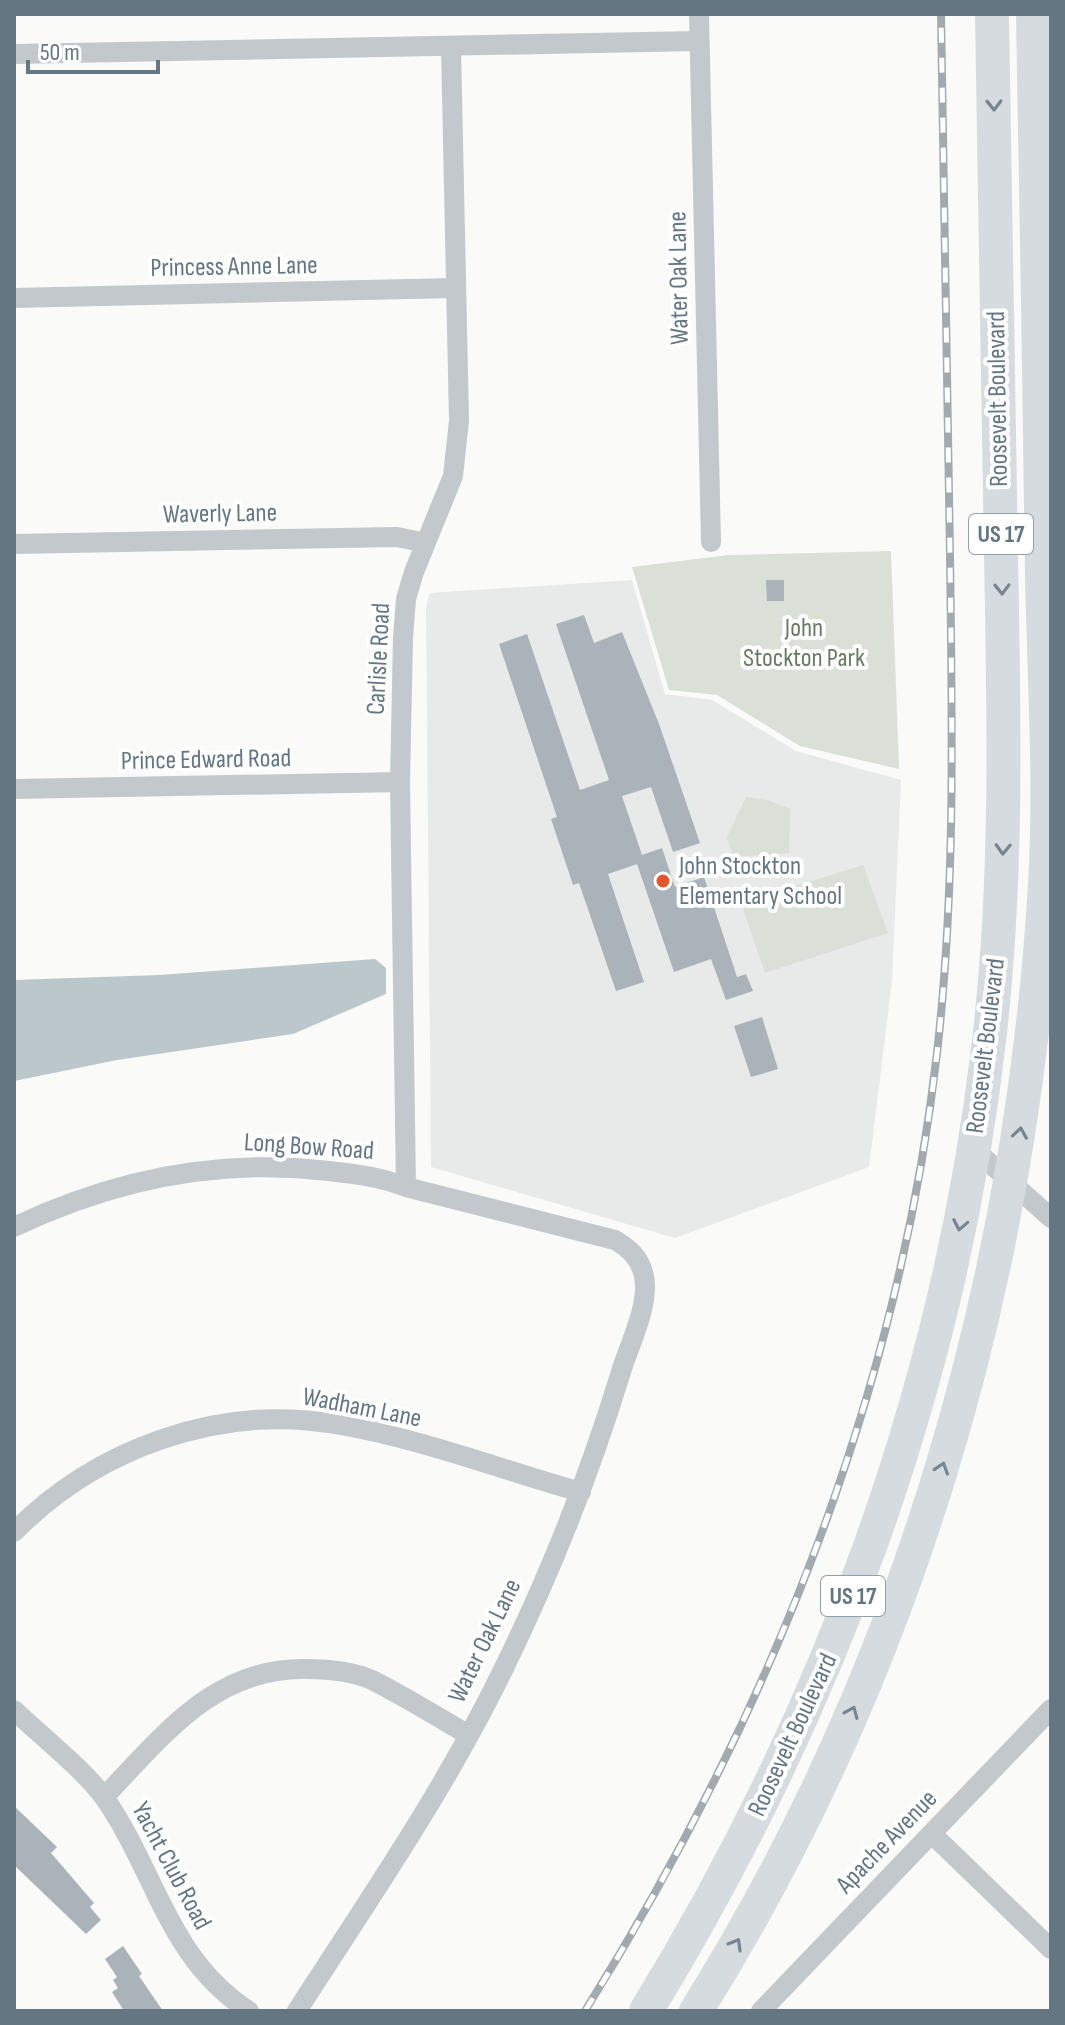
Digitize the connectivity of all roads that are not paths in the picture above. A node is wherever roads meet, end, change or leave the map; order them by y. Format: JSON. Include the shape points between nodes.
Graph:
{"nodes":[{"id":1,"x":699,"y":14,"type":"edge"},
{"id":2,"x":992,"y":14,"type":"edge"},
{"id":3,"x":1033,"y":14,"type":"edge"},
{"id":4,"x":699,"y":41,"type":"junction"},
{"id":5,"x":451,"y":47,"type":"junction"},
{"id":6,"x":14,"y":54,"type":"edge"},
{"id":7,"x":455,"y":288,"type":"junction"},
{"id":8,"x":14,"y":298,"type":"edge"},
{"id":9,"x":711,"y":542,"type":"dead end"},
{"id":10,"x":426,"y":543,"type":"junction"},
{"id":11,"x":14,"y":544,"type":"edge"},
{"id":12,"x":400,"y":782,"type":"junction"},
{"id":13,"x":14,"y":789,"type":"edge"},
{"id":14,"x":974,"y":1149,"type":"junction"},
{"id":15,"x":1012,"y":1182,"type":"junction"},
{"id":16,"x":406,"y":1187,"type":"junction"},
{"id":17,"x":1051,"y":1218,"type":"edge"},
{"id":18,"x":14,"y":1227,"type":"edge"},
{"id":19,"x":640,"y":1262,"type":"joint"},
{"id":20,"x":581,"y":1492,"type":"junction"},
{"id":21,"x":14,"y":1532,"type":"edge"},
{"id":22,"x":1051,"y":1709,"type":"edge"},
{"id":23,"x":14,"y":1710,"type":"edge"},
{"id":24,"x":467,"y":1734,"type":"junction"},
{"id":25,"x":104,"y":1797,"type":"junction"},
{"id":26,"x":932,"y":1834,"type":"junction"},
{"id":27,"x":1051,"y":1949,"type":"edge"},
{"id":28,"x":249,"y":2011,"type":"edge"},
{"id":29,"x":297,"y":2011,"type":"edge"},
{"id":30,"x":646,"y":2011,"type":"edge"},
{"id":31,"x":696,"y":2011,"type":"edge"},
{"id":32,"x":761,"y":2011,"type":"edge"}],
"edges":[{"from":1,"to":4,"type":"street","name":"Water Oak Lane"},
{"from":2,"to":14,"type":"highway","name":"Roosevelt Boulevard","number":"US 17","one_way":true,"via":[[1004,833],[989,1041]]},
{"from":15,"to":3,"type":"highway","name":"Roosevelt Boulevard","number":"US 17","one_way":true,"via":[[1033,1029],[1046,866]]},
{"from":4,"to":5,"type":"street"},
{"from":4,"to":9,"type":"street","name":"Water Oak Lane"},
{"from":5,"to":6,"type":"street"},
{"from":5,"to":7,"type":"street","name":"Carlisle Road"},
{"from":7,"to":8,"type":"street","name":"Princess Anne Lane"},
{"from":7,"to":10,"type":"street","name":"Carlisle Road","via":[[456,460]]},
{"from":10,"to":11,"type":"street","name":"Waverly Lane","via":[[397,537]]},
{"from":10,"to":12,"type":"street","name":"Carlisle Road","via":[[406,599]]},
{"from":12,"to":13,"type":"street","name":"Prince Edward Road"},
{"from":12,"to":16,"type":"street","name":"Carlisle Road"},
{"from":14,"to":15,"type":"street"},
{"from":14,"to":30,"type":"highway","name":"Roosevelt Boulevard","number":"US 17","one_way":true,"via":[[932,1350],[845,1619],[736,1856]]},
{"from":15,"to":17,"type":"street"},
{"from":31,"to":15,"type":"highway","name":"Roosevelt Boulevard","number":"US 17","one_way":true,"via":[[816,1791],[898,1598],[964,1393]]},
{"from":16,"to":18,"type":"street","name":"Long Bow Road","via":[[382,1177],[294,1167],[195,1171],[109,1189]]},
{"from":16,"to":19,"type":"street","name":"Long Bow Road","via":[[615,1240]]},
{"from":19,"to":20,"type":"street","name":"Water Oak Lane","via":[[644,1297]]},
{"from":20,"to":21,"type":"street","name":"Wadham Lane","via":[[386,1434],[280,1419],[216,1424],[114,1458],[70,1484]]},
{"from":20,"to":24,"type":"street","name":"Water Oak Lane","via":[[503,1670]]},
{"from":22,"to":26,"type":"street","name":"Apache Avenue"},
{"from":23,"to":25,"type":"street","name":"Yacht Club Road"},
{"from":24,"to":25,"type":"street","via":[[370,1679],[330,1669],[286,1668],[232,1682],[209,1696]]},
{"from":24,"to":29,"type":"street","name":"Water Oak Lane"},
{"from":25,"to":28,"type":"street","name":"Yacht Club Road","via":[[185,1951],[207,1978]]},
{"from":26,"to":27,"type":"street"},
{"from":26,"to":32,"type":"street","name":"Apache Avenue"}]}
